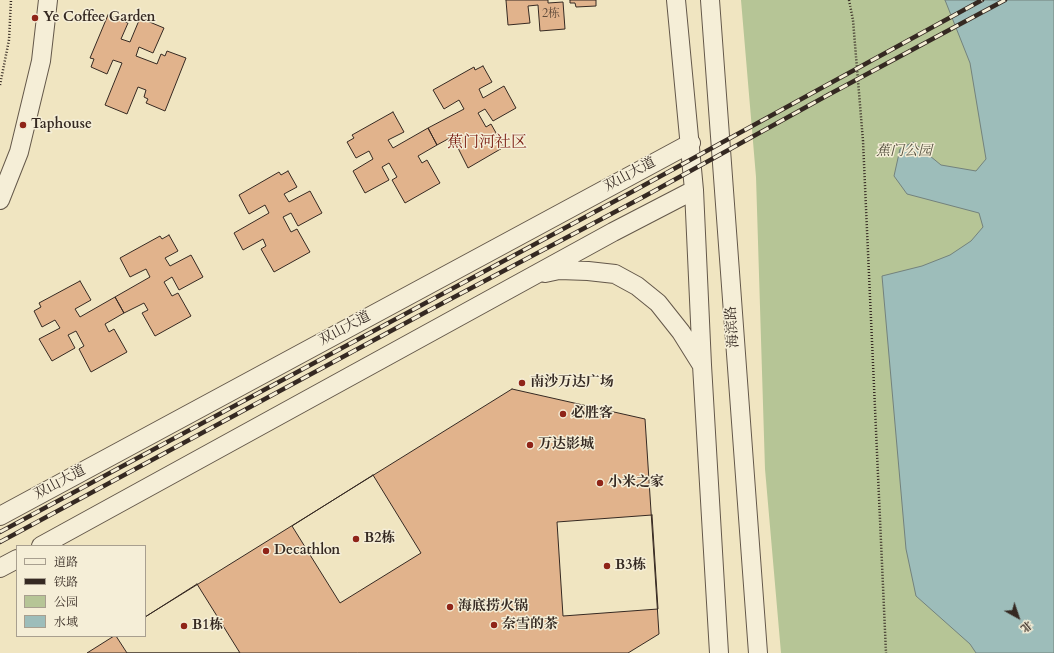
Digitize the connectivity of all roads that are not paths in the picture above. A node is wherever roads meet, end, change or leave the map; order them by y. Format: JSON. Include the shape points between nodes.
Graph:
{"nodes":[{"id":1,"x":48,"y":0,"type":"edge"},
{"id":2,"x":676,"y":0,"type":"edge"},
{"id":3,"x":710,"y":0,"type":"edge"},
{"id":4,"x":691,"y":143,"type":"junction"},
{"id":5,"x":694,"y":190,"type":"junction"},
{"id":6,"x":0,"y":200,"type":"edge"},
{"id":7,"x":537,"y":274,"type":"junction"},
{"id":8,"x":702,"y":365,"type":"junction"},
{"id":9,"x":0,"y":516,"type":"edge"},
{"id":10,"x":43,"y":545,"type":"edge"},
{"id":11,"x":16,"y":560,"type":"edge"},
{"id":12,"x":0,"y":568,"type":"edge"},
{"id":13,"x":719,"y":653,"type":"edge"},
{"id":14,"x":758,"y":653,"type":"edge"}],
"edges":[{"from":1,"to":6,"type":"street","via":[[41,60],[19,152]]},
{"from":2,"to":4,"type":"street"},
{"from":3,"to":14,"type":"street","name":"海滨路"},
{"from":4,"to":5,"type":"street"},
{"from":4,"to":9,"type":"street","name":"双山大道"},
{"from":5,"to":7,"type":"street"},
{"from":5,"to":8,"type":"street"},
{"from":7,"to":8,"type":"street","via":[[559,270],[615,274],[637,286],[658,303]]},
{"from":7,"to":10,"type":"street"},
{"from":8,"to":13,"type":"street"},
{"from":11,"to":12,"type":"street"}]}
